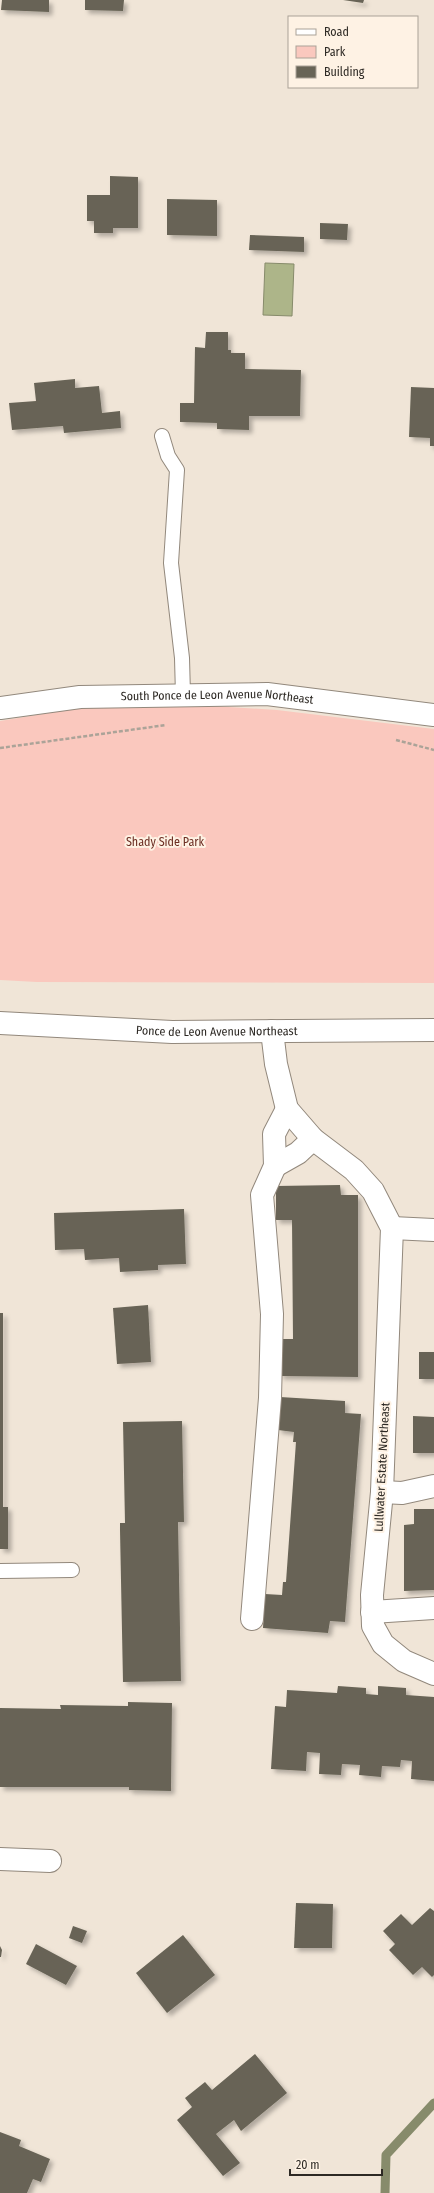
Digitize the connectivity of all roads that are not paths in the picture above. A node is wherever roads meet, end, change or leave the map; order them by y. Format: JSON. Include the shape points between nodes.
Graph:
{"nodes":[{"id":1,"x":162,"y":436,"type":"dead end"},
{"id":2,"x":183,"y":695,"type":"junction"},
{"id":3,"x":0,"y":708,"type":"edge"},
{"id":4,"x":434,"y":715,"type":"edge"},
{"id":5,"x":0,"y":1023,"type":"edge"},
{"id":6,"x":434,"y":1030,"type":"edge"},
{"id":7,"x":272,"y":1032,"type":"junction"},
{"id":8,"x":287,"y":1109,"type":"junction"},
{"id":9,"x":313,"y":1139,"type":"junction"},
{"id":10,"x":275,"y":1166,"type":"junction"},
{"id":11,"x":392,"y":1228,"type":"junction"},
{"id":12,"x":434,"y":1230,"type":"edge"},
{"id":13,"x":434,"y":1486,"type":"edge"},
{"id":14,"x":382,"y":1492,"type":"junction"},
{"id":15,"x":72,"y":1570,"type":"dead end"},
{"id":16,"x":0,"y":1571,"type":"edge"},
{"id":17,"x":434,"y":1608,"type":"edge"},
{"id":18,"x":372,"y":1612,"type":"junction"},
{"id":19,"x":252,"y":1619,"type":"dead end"},
{"id":20,"x":434,"y":1674,"type":"edge"},
{"id":21,"x":0,"y":1859,"type":"edge"},
{"id":22,"x":50,"y":1861,"type":"dead end"}],
"edges":[{"from":1,"to":2,"type":"lane","via":[[168,456],[178,470],[171,563],[182,658]]},
{"from":2,"to":3,"type":"main road","name":"South Ponce de Leon Avenue Northeast","via":[[80,697]]},
{"from":2,"to":4,"type":"main road","name":"South Ponce de Leon Avenue Northeast","via":[[267,694]]},
{"from":5,"to":7,"type":"main road","name":"Ponce de Leon Avenue Northeast","via":[[172,1032]]},
{"from":6,"to":7,"type":"main road","name":"Ponce de Leon Avenue Northeast"},
{"from":7,"to":8,"type":"main road","name":"Lullwater Estate Northeast","via":[[276,1064]]},
{"from":8,"to":9,"type":"main road","name":"Lullwater Estate Northeast"},
{"from":8,"to":10,"type":"main road","via":[[274,1134]]},
{"from":9,"to":10,"type":"main road","via":[[298,1153]]},
{"from":9,"to":11,"type":"main road","name":"Lullwater Estate Northeast","via":[[359,1175],[373,1191]]},
{"from":10,"to":19,"type":"main road","via":[[262,1195],[272,1314],[270,1383]]},
{"from":11,"to":12,"type":"main road"},
{"from":11,"to":14,"type":"main road","name":"Lullwater Estate Northeast"},
{"from":13,"to":14,"type":"main road","via":[[402,1493]]},
{"from":14,"to":18,"type":"main road","name":"Lullwater Estate Northeast"},
{"from":15,"to":16,"type":"lane"},
{"from":17,"to":18,"type":"main road"},
{"from":18,"to":20,"type":"main road","name":"Lullwater Estate Northeast","via":[[373,1626],[384,1644],[404,1661]]},
{"from":21,"to":22,"type":"main road"}]}
